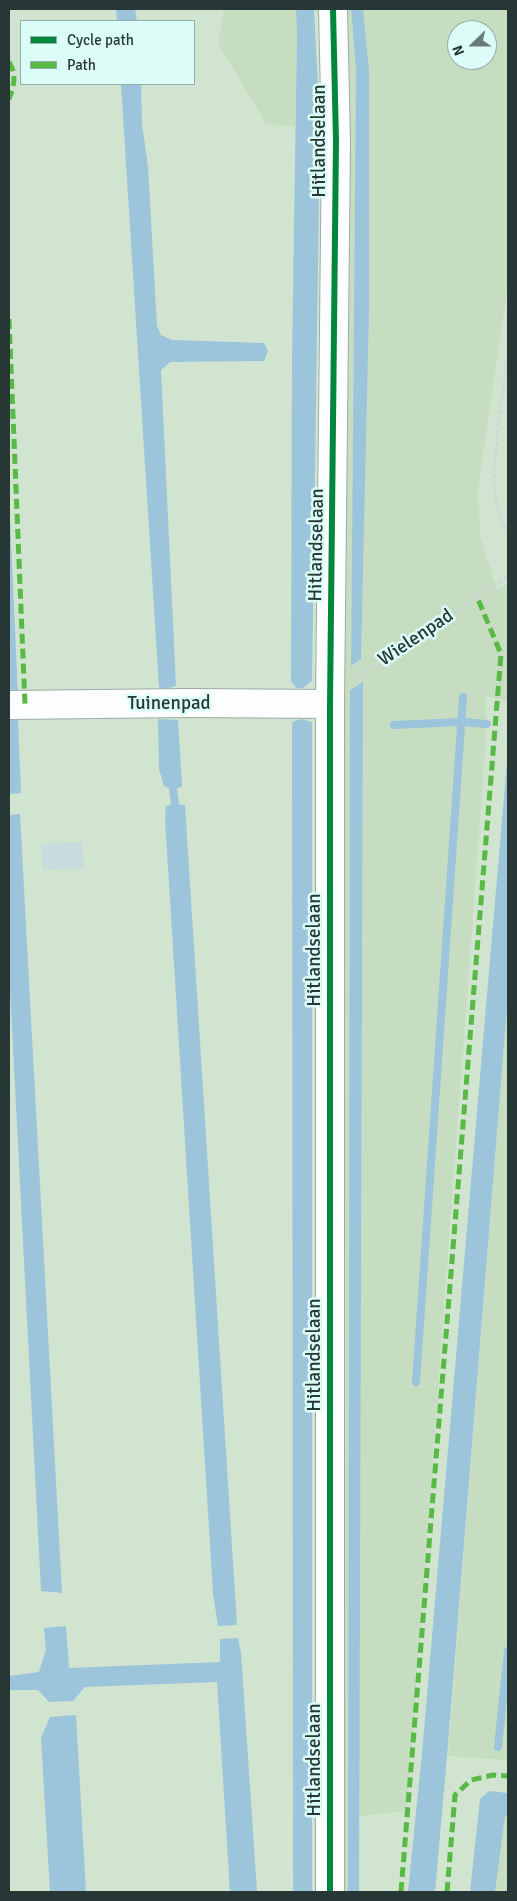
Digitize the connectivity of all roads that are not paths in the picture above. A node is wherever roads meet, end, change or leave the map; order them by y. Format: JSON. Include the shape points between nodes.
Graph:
{"nodes":[{"id":1,"x":332,"y":9,"type":"edge"},
{"id":2,"x":330,"y":704,"type":"junction"},
{"id":3,"x":9,"y":705,"type":"edge"},
{"id":4,"x":330,"y":1892,"type":"edge"}],
"edges":[{"from":1,"to":2,"type":"street","name":"Hitlandselaan","via":[[336,142]]},
{"from":2,"to":3,"type":"street","name":"Tuinenpad"},
{"from":2,"to":4,"type":"street","name":"Hitlandselaan"}]}
